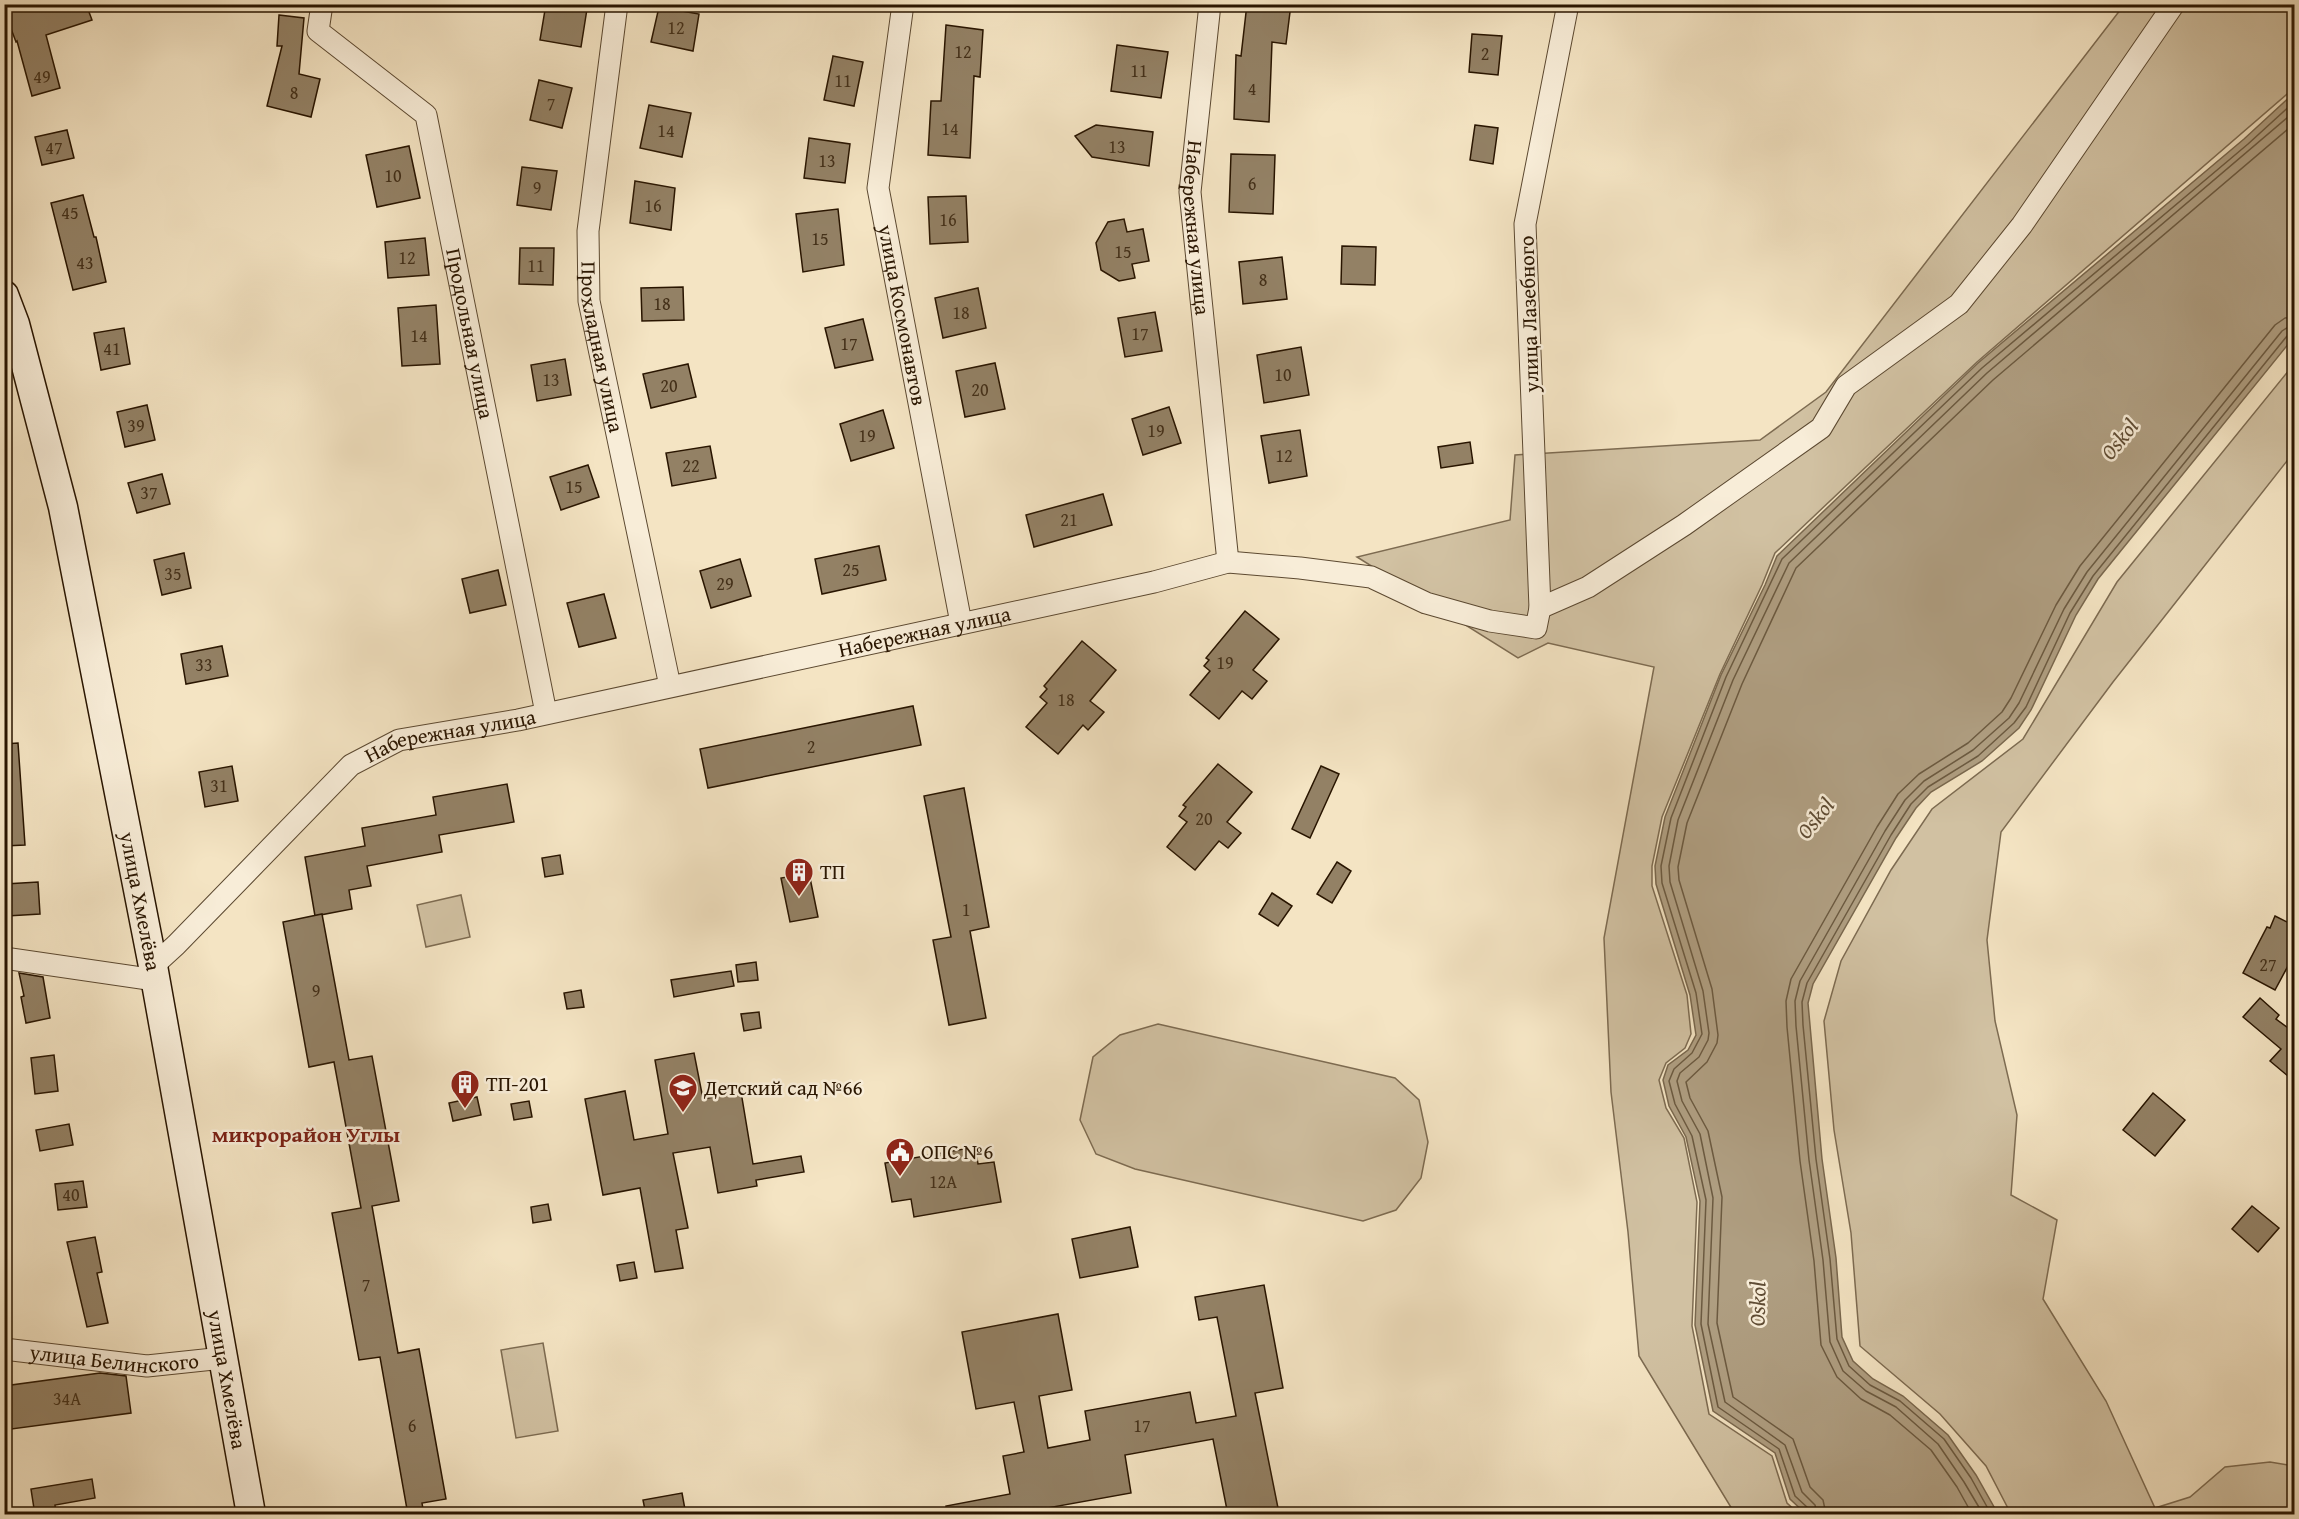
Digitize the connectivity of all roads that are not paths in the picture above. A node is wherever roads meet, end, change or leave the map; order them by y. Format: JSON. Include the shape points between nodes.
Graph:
{"nodes":[{"id":1,"x":322,"y":4,"type":"edge"},
{"id":2,"x":617,"y":4,"type":"edge"},
{"id":3,"x":903,"y":4,"type":"edge"},
{"id":4,"x":1210,"y":4,"type":"edge"},
{"id":5,"x":1568,"y":4,"type":"edge"},
{"id":6,"x":2174,"y":4,"type":"edge"},
{"id":7,"x":4,"y":295,"type":"edge"},
{"id":8,"x":1228,"y":562,"type":"junction"},
{"id":9,"x":1538,"y":618,"type":"junction"},
{"id":10,"x":961,"y":623,"type":"junction"},
{"id":11,"x":669,"y":687,"type":"junction"},
{"id":12,"x":546,"y":713,"type":"junction"},
{"id":13,"x":4,"y":958,"type":"edge"},
{"id":14,"x":154,"y":973,"type":"junction"},
{"id":15,"x":4,"y":1349,"type":"edge"},
{"id":16,"x":223,"y":1358,"type":"junction"},
{"id":17,"x":250,"y":1515,"type":"edge"}],
"edges":[{"from":1,"to":12,"type":"street","name":"Продольная улица","via":[[318,31],[426,115]]},
{"from":2,"to":11,"type":"street","name":"Прохладная улица","via":[[588,231],[589,301]]},
{"from":3,"to":10,"type":"street","name":"улица Космонавтов","via":[[879,188]]},
{"from":4,"to":8,"type":"street","name":"Набережная улица","via":[[1190,192]]},
{"from":5,"to":9,"type":"street","name":"улица Лазебного","via":[[1525,224]]},
{"from":6,"to":9,"type":"street","via":[[2022,225],[1959,304],[1846,386],[1821,428],[1684,525]]},
{"from":7,"to":14,"type":"main road","name":"улица Хмелёва","via":[[63,507]]},
{"from":8,"to":9,"type":"street","via":[[1371,577],[1426,603],[1490,621]]},
{"from":8,"to":10,"type":"street","name":"Набережная улица","via":[[1154,582]]},
{"from":10,"to":11,"type":"street","name":"Набережная улица"},
{"from":11,"to":12,"type":"street","name":"Набережная улица"},
{"from":12,"to":14,"type":"street","name":"Набережная улица","via":[[399,740],[351,765],[176,945]]},
{"from":13,"to":14,"type":"street"},
{"from":14,"to":16,"type":"main road","name":"улица Хмелёва"},
{"from":15,"to":16,"type":"street","name":"улица Белинского","via":[[147,1366]]},
{"from":16,"to":17,"type":"main road","name":"улица Хмелёва"}]}
